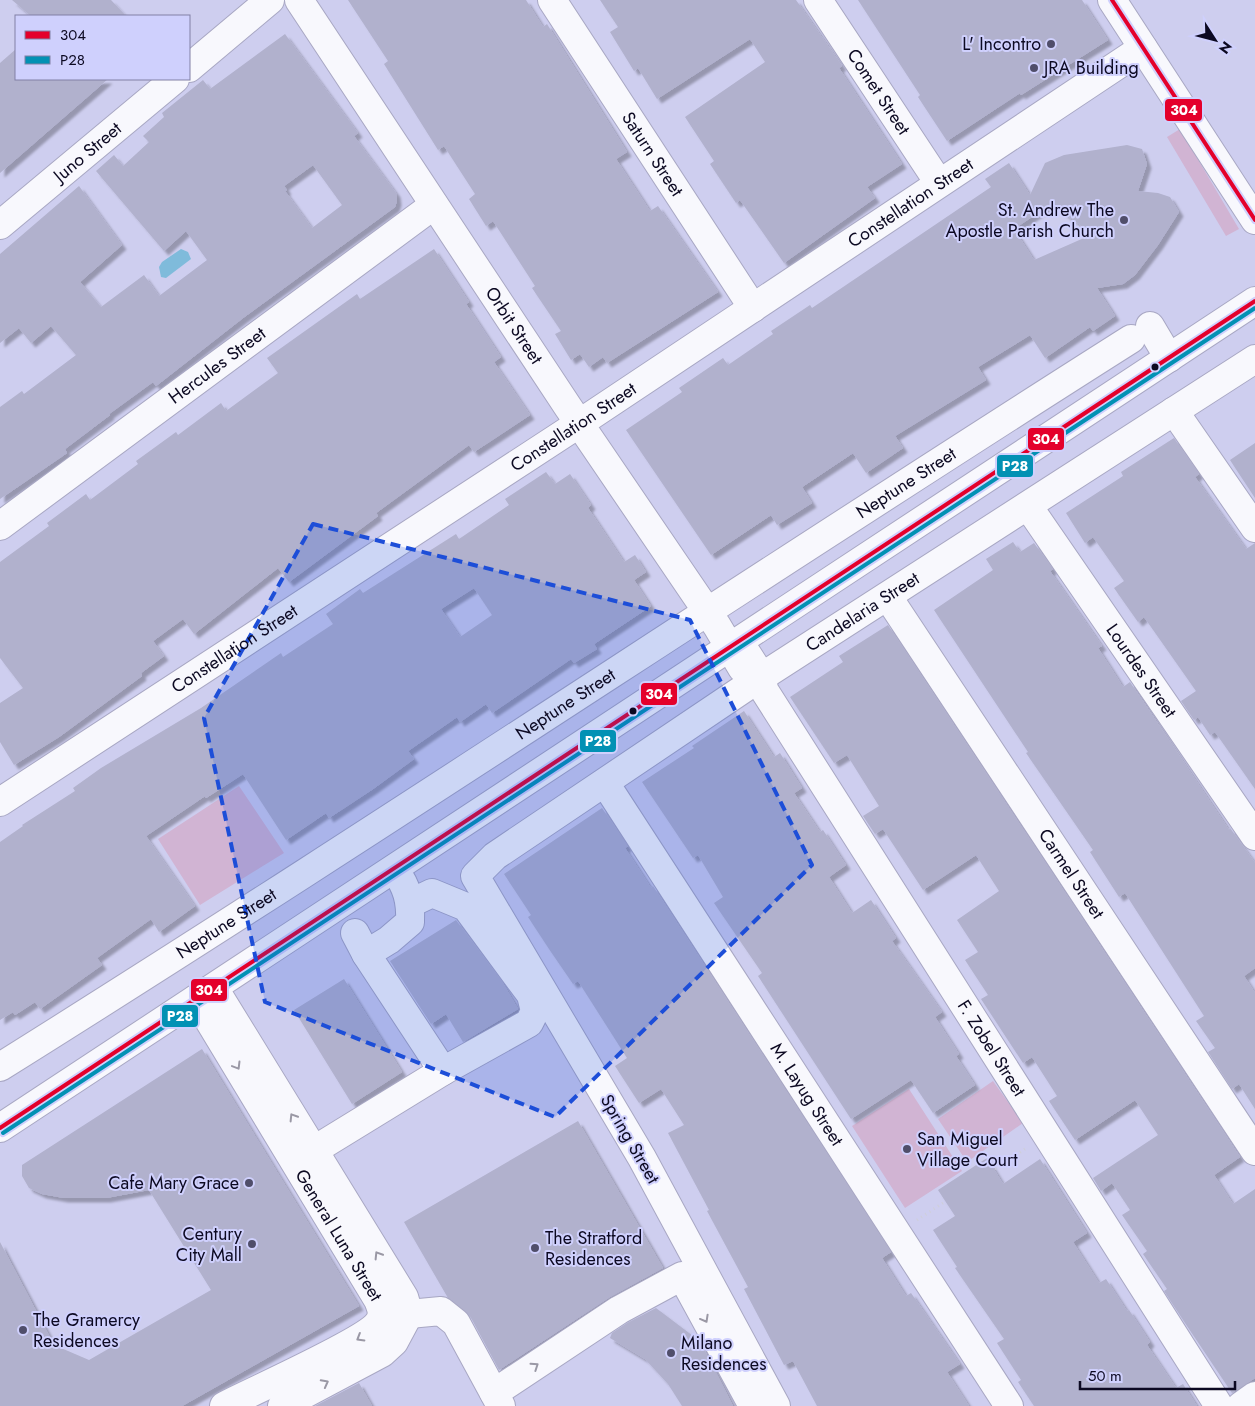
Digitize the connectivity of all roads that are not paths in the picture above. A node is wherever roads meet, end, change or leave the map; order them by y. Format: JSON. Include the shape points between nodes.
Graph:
{"nodes":[{"id":1,"x":270,"y":0,"type":"edge"},
{"id":2,"x":299,"y":0,"type":"edge"},
{"id":3,"x":552,"y":0,"type":"edge"},
{"id":4,"x":818,"y":0,"type":"edge"},
{"id":5,"x":1112,"y":0,"type":"edge"},
{"id":6,"x":1143,"y":48,"type":"junction"},
{"id":7,"x":190,"y":67,"type":"edge"},
{"id":8,"x":174,"y":80,"type":"edge"},
{"id":9,"x":939,"y":183,"type":"junction"},
{"id":10,"x":434,"y":205,"type":"junction"},
{"id":11,"x":1255,"y":220,"type":"edge"},
{"id":12,"x":0,"y":225,"type":"edge"},
{"id":13,"x":1255,"y":302,"type":"edge"},
{"id":14,"x":753,"y":308,"type":"junction"},
{"id":15,"x":1170,"y":358,"type":"junction"},
{"id":16,"x":1255,"y":359,"type":"edge"},
{"id":17,"x":1174,"y":412,"type":"junction"},
{"id":18,"x":580,"y":423,"type":"junction"},
{"id":19,"x":1028,"y":506,"type":"junction"},
{"id":20,"x":0,"y":526,"type":"edge"},
{"id":21,"x":1255,"y":528,"type":"edge"},
{"id":22,"x":888,"y":597,"type":"junction"},
{"id":23,"x":706,"y":610,"type":"junction"},
{"id":24,"x":735,"y":646,"type":"junction"},
{"id":25,"x":759,"y":683,"type":"junction"},
{"id":26,"x":605,"y":783,"type":"junction"},
{"id":27,"x":0,"y":802,"type":"edge"},
{"id":28,"x":1255,"y":836,"type":"edge"},
{"id":29,"x":395,"y":870,"type":"junction"},
{"id":30,"x":475,"y":876,"type":"joint"},
{"id":31,"x":411,"y":903,"type":"junction"},
{"id":32,"x":205,"y":993,"type":"junction"},
{"id":33,"x":0,"y":1067,"type":"edge"},
{"id":34,"x":442,"y":1072,"type":"junction"},
{"id":35,"x":0,"y":1128,"type":"edge"},
{"id":36,"x":1255,"y":1151,"type":"edge"},
{"id":37,"x":304,"y":1156,"type":"junction"},
{"id":38,"x":409,"y":1314,"type":"junction"},
{"id":39,"x":1255,"y":1396,"type":"edge"},
{"id":40,"x":498,"y":1399,"type":"edge"},
{"id":41,"x":224,"y":1406,"type":"edge"},
{"id":42,"x":282,"y":1406,"type":"edge"},
{"id":43,"x":753,"y":1406,"type":"edge"},
{"id":44,"x":776,"y":1406,"type":"edge"},
{"id":45,"x":1009,"y":1406,"type":"edge"},
{"id":46,"x":1219,"y":1406,"type":"edge"},
{"id":47,"x":1241,"y":1406,"type":"edge"}],
"edges":[{"from":1,"to":7,"type":"street"},
{"from":2,"to":10,"type":"street","name":"Orbit Street"},
{"from":3,"to":14,"type":"street","name":"Saturn Street"},
{"from":4,"to":9,"type":"street","name":"Comet Street"},
{"from":5,"to":6,"type":"street"},
{"from":6,"to":9,"type":"street","name":"Constellation Street"},
{"from":6,"to":11,"type":"street"},
{"from":8,"to":12,"type":"street","name":"Juno Street"},
{"from":9,"to":14,"type":"street","name":"Constellation Street"},
{"from":10,"to":18,"type":"street","name":"Orbit Street"},
{"from":10,"to":20,"type":"street","name":"Hercules Street"},
{"from":13,"to":15,"type":"street"},
{"from":14,"to":18,"type":"street","name":"Constellation Street"},
{"from":15,"to":23,"type":"street","name":"Neptune Street","via":[[1140,332]]},
{"from":15,"to":24,"type":"street"},
{"from":16,"to":17,"type":"street","name":"Candelaria Street"},
{"from":17,"to":19,"type":"street","name":"Candelaria Street"},
{"from":17,"to":21,"type":"street"},
{"from":18,"to":23,"type":"street","name":"Orbit Street"},
{"from":18,"to":27,"type":"street","name":"Constellation Street"},
{"from":19,"to":22,"type":"street","name":"Candelaria Street"},
{"from":19,"to":28,"type":"street","name":"Lourdes Street"},
{"from":22,"to":25,"type":"street","name":"Candelaria Street"},
{"from":22,"to":36,"type":"street","name":"Carmel Street"},
{"from":23,"to":24,"type":"street","name":"Orbit Street"},
{"from":23,"to":33,"type":"street","name":"Neptune Street"},
{"from":24,"to":25,"type":"street","name":"F. Zobel Street"},
{"from":24,"to":29,"type":"street"},
{"from":25,"to":26,"type":"street","name":"Candelaria Street"},
{"from":25,"to":46,"type":"street","name":"F. Zobel Street"},
{"from":26,"to":30,"type":"street","name":"Candelaria Street","via":[[495,856]]},
{"from":26,"to":45,"type":"street","name":"M. Layug Street"},
{"from":29,"to":31,"type":"street"},
{"from":29,"to":32,"type":"street"},
{"from":30,"to":44,"type":"street","name":"Spring Street","via":[[642,1158]]},
{"from":31,"to":34,"type":"street","via":[[410,922],[389,940],[360,944]]},
{"from":31,"to":34,"type":"street","via":[[432,893],[466,907],[531,996],[535,1011],[529,1023]]},
{"from":32,"to":35,"type":"street"},
{"from":32,"to":37,"type":"street","name":"General Luna Street"},
{"from":34,"to":37,"type":"street"},
{"from":38,"to":37,"type":"street","name":"General Luna Street","one_way":true,"via":[[404,1297]]},
{"from":37,"to":41,"type":"street","name":"General Luna Street","one_way":true,"via":[[378,1300],[381,1318],[373,1329],[358,1339]]},
{"from":38,"to":40,"type":"street","via":[[441,1311],[456,1323]]},
{"from":42,"to":38,"type":"street","one_way":true,"via":[[382,1353],[394,1342]]},
{"from":39,"to":47,"type":"street"},
{"from":40,"to":43,"type":"street","one_way":true,"via":[[619,1310],[682,1276]]}]}
